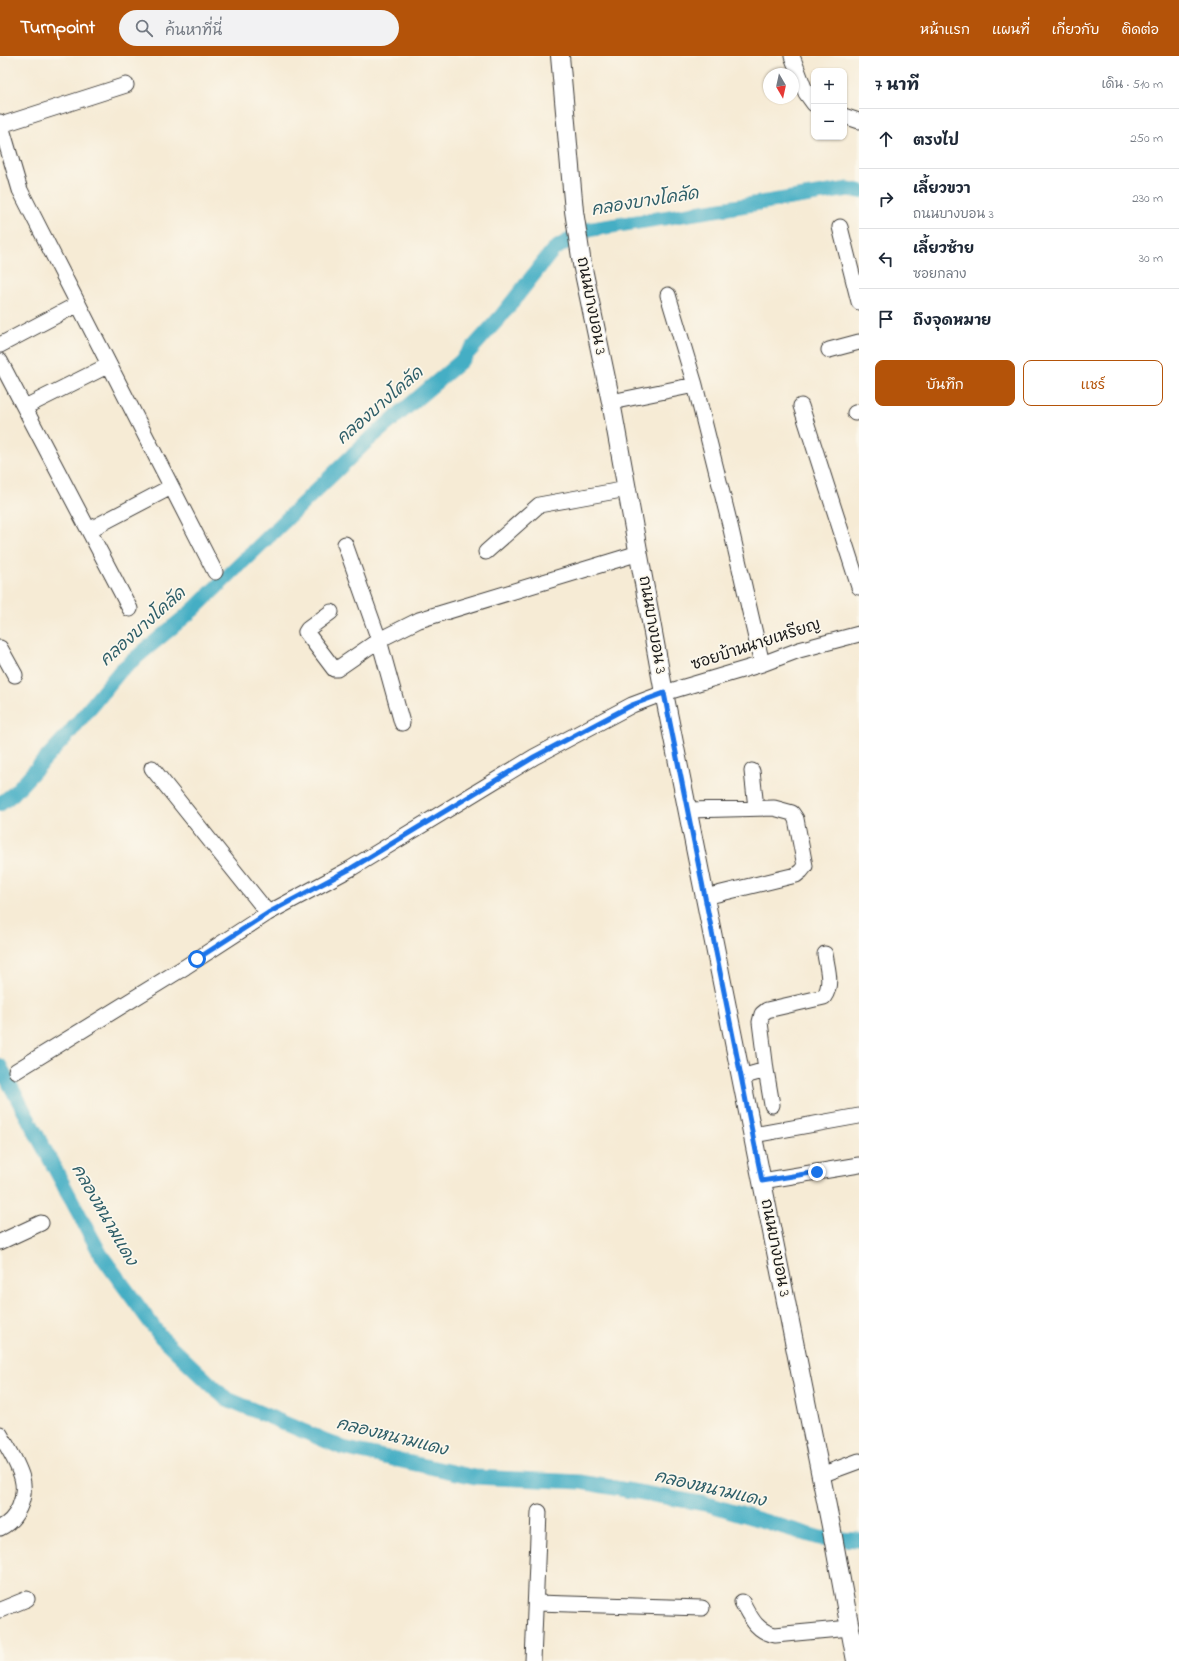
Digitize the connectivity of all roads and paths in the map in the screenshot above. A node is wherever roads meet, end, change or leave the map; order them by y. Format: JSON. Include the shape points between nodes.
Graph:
{"nodes":[{"id":1,"x":560,"y":56,"type":"edge"},
{"id":2,"x":792,"y":56,"type":"edge"},
{"id":3,"x":126,"y":85,"type":"dead end"},
{"id":4,"x":811,"y":100,"type":"edge"},
{"id":5,"x":847,"y":117,"type":"edge"},
{"id":6,"x":859,"y":121,"type":"edge"},
{"id":7,"x":0,"y":124,"type":"edge"},
{"id":8,"x":840,"y":227,"type":"dead end"},
{"id":9,"x":668,"y":295,"type":"dead end"},
{"id":10,"x":859,"y":302,"type":"edge"},
{"id":11,"x":78,"y":304,"type":"junction"},
{"id":12,"x":859,"y":342,"type":"edge"},
{"id":13,"x":0,"y":345,"type":"edge"},
{"id":14,"x":829,"y":350,"type":"dead end"},
{"id":15,"x":0,"y":361,"type":"edge"},
{"id":16,"x":109,"y":365,"type":"junction"},
{"id":17,"x":695,"y":385,"type":"junction"},
{"id":18,"x":611,"y":402,"type":"junction"},
{"id":19,"x":801,"y":406,"type":"dead end"},
{"id":20,"x":25,"y":407,"type":"junction"},
{"id":21,"x":171,"y":487,"type":"junction"},
{"id":22,"x":627,"y":489,"type":"junction"},
{"id":23,"x":89,"y":530,"type":"junction"},
{"id":24,"x":345,"y":544,"type":"dead end"},
{"id":25,"x":486,"y":552,"type":"dead end"},
{"id":26,"x":639,"y":552,"type":"junction"},
{"id":27,"x":215,"y":572,"type":"dead end"},
{"id":28,"x":859,"y":587,"type":"edge"},
{"id":29,"x":130,"y":608,"type":"dead end"},
{"id":30,"x":331,"y":612,"type":"dead end"},
{"id":31,"x":859,"y":634,"type":"edge"},
{"id":32,"x":379,"y":640,"type":"junction"},
{"id":33,"x":0,"y":648,"type":"edge"},
{"id":34,"x":762,"y":664,"type":"junction"},
{"id":35,"x":15,"y":674,"type":"dead end"},
{"id":36,"x":664,"y":693,"type":"junction"},
{"id":37,"x":402,"y":723,"type":"dead end"},
{"id":38,"x":152,"y":768,"type":"dead end"},
{"id":39,"x":752,"y":771,"type":"dead end"},
{"id":40,"x":756,"y":808,"type":"junction"},
{"id":41,"x":688,"y":810,"type":"junction"},
{"id":42,"x":706,"y":897,"type":"junction"},
{"id":43,"x":268,"y":913,"type":"junction"},
{"id":44,"x":825,"y":954,"type":"dead end"},
{"id":45,"x":766,"y":1070,"type":"junction"},
{"id":46,"x":16,"y":1071,"type":"dead end"},
{"id":47,"x":741,"y":1077,"type":"junction"},
{"id":48,"x":772,"y":1105,"type":"dead end"},
{"id":49,"x":859,"y":1116,"type":"edge"},
{"id":50,"x":753,"y":1135,"type":"junction"},
{"id":51,"x":859,"y":1165,"type":"edge"},
{"id":52,"x":762,"y":1181,"type":"junction"},
{"id":53,"x":41,"y":1223,"type":"dead end"},
{"id":54,"x":0,"y":1242,"type":"edge"},
{"id":55,"x":0,"y":1434,"type":"edge"},
{"id":56,"x":859,"y":1461,"type":"edge"},
{"id":57,"x":821,"y":1475,"type":"junction"},
{"id":58,"x":539,"y":1512,"type":"dead end"},
{"id":59,"x":0,"y":1528,"type":"edge"},
{"id":60,"x":27,"y":1599,"type":"dead end"},
{"id":61,"x":742,"y":1602,"type":"dead end"},
{"id":62,"x":536,"y":1603,"type":"junction"},
{"id":63,"x":702,"y":1608,"type":"dead end"},
{"id":64,"x":0,"y":1610,"type":"edge"},
{"id":65,"x":850,"y":1628,"type":"junction"},
{"id":66,"x":534,"y":1661,"type":"edge"},
{"id":67,"x":856,"y":1661,"type":"edge"}],
"edges":[{"from":1,"to":18,"type":"main road","name":"ถนนบางบอน 3","via":[[574,211],[582,264]]},
{"from":2,"to":4,"type":"street","via":[[806,94]]},
{"from":3,"to":7,"type":"street"},
{"from":5,"to":6,"type":"street"},
{"from":7,"to":11,"type":"street","via":[[20,190]]},
{"from":8,"to":10,"type":"street"},
{"from":9,"to":17,"type":"street"},
{"from":11,"to":13,"type":"street"},
{"from":11,"to":16,"type":"street"},
{"from":12,"to":14,"type":"street"},
{"from":15,"to":20,"type":"street"},
{"from":16,"to":20,"type":"street"},
{"from":16,"to":21,"type":"street"},
{"from":17,"to":18,"type":"street"},
{"from":17,"to":34,"type":"street"},
{"from":18,"to":22,"type":"main road","name":"ถนนบางบอน 3"},
{"from":19,"to":28,"type":"street"},
{"from":20,"to":23,"type":"street"},
{"from":21,"to":23,"type":"street"},
{"from":21,"to":27,"type":"street"},
{"from":22,"to":25,"type":"street","via":[[539,505]]},
{"from":22,"to":26,"type":"main road","name":"ถนนบางบอน 3"},
{"from":23,"to":29,"type":"street"},
{"from":24,"to":32,"type":"street"},
{"from":26,"to":32,"type":"street","via":[[419,620]]},
{"from":26,"to":36,"type":"main road","name":"ถนนบางบอน 3"},
{"from":30,"to":32,"type":"street","via":[[306,630],[334,669]]},
{"from":31,"to":34,"type":"street","name":"ซอยบ้านนายเหรียญ","via":[[799,650]]},
{"from":32,"to":37,"type":"street"},
{"from":33,"to":35,"type":"street"},
{"from":34,"to":36,"type":"street","name":"ซอยบ้านนายเหรียญ"},
{"from":36,"to":41,"type":"main road","name":"ถนนบางบอน 3"},
{"from":36,"to":43,"type":"street","name":"ซอยบ้านนายเหรียญ","via":[[632,705],[534,757],[350,869]]},
{"from":38,"to":43,"type":"street"},
{"from":39,"to":40,"type":"street"},
{"from":40,"to":41,"type":"street"},
{"from":40,"to":42,"type":"street","via":[[774,808],[792,813],[796,820],[804,866],[796,875]]},
{"from":41,"to":42,"type":"main road","name":"ถนนบางบอน 3"},
{"from":42,"to":47,"type":"main road","name":"ถนนบางบอน 3"},
{"from":43,"to":46,"type":"street","name":"ซอยบ้านนายเหรียญ"},
{"from":44,"to":45,"type":"street","via":[[829,984],[824,997],[767,1010],[762,1014],[760,1022]]},
{"from":45,"to":47,"type":"street"},
{"from":45,"to":48,"type":"street"},
{"from":47,"to":50,"type":"main road","name":"ถนนบางบอน 3"},
{"from":49,"to":50,"type":"street"},
{"from":50,"to":52,"type":"main road","name":"ถนนบางบอน 3"},
{"from":51,"to":52,"type":"street"},
{"from":52,"to":57,"type":"main road","name":"ถนนบางบอน 3"},
{"from":53,"to":54,"type":"street"},
{"from":55,"to":59,"type":"street","via":[[22,1479],[22,1496],[17,1514],[10,1523]]},
{"from":56,"to":57,"type":"street"},
{"from":57,"to":65,"type":"main road","name":"ถนนบางบอน 3"},
{"from":58,"to":62,"type":"street"},
{"from":60,"to":64,"type":"street"},
{"from":61,"to":65,"type":"street","via":[[758,1627],[765,1633],[775,1635]]},
{"from":62,"to":63,"type":"street"},
{"from":62,"to":66,"type":"street"},
{"from":65,"to":67,"type":"main road","name":"ถนนบางบอน 3"}]}
